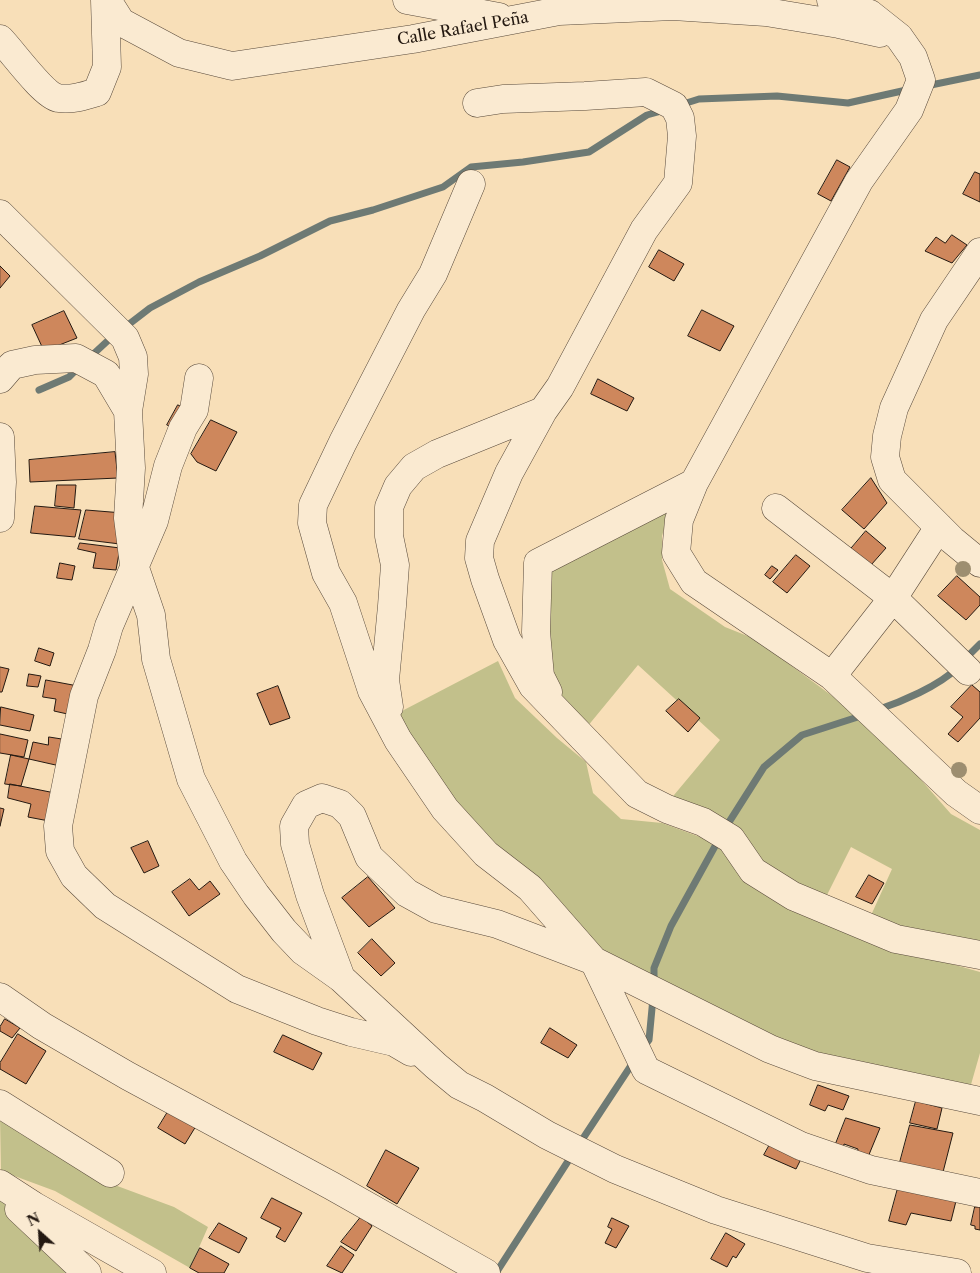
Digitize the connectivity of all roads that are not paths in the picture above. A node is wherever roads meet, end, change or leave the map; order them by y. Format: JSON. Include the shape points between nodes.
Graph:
{"nodes":[{"id":1,"x":106,"y":0,"type":"edge"},
{"id":2,"x":407,"y":0,"type":"edge"},
{"id":3,"x":830,"y":0,"type":"edge"},
{"id":4,"x":515,"y":20,"type":"junction"},
{"id":5,"x":899,"y":37,"type":"junction"},
{"id":6,"x":0,"y":39,"type":"edge"},
{"id":7,"x":477,"y":103,"type":"dead end"},
{"id":8,"x":471,"y":184,"type":"dead end"},
{"id":9,"x":0,"y":214,"type":"edge"},
{"id":10,"x":980,"y":252,"type":"edge"},
{"id":11,"x":199,"y":378,"type":"dead end"},
{"id":12,"x":0,"y":379,"type":"edge"},
{"id":13,"x":128,"y":410,"type":"junction"},
{"id":14,"x":543,"y":411,"type":"junction"},
{"id":15,"x":0,"y":436,"type":"edge"},
{"id":16,"x":694,"y":483,"type":"junction"},
{"id":17,"x":776,"y":508,"type":"dead end"},
{"id":18,"x":0,"y":518,"type":"edge"},
{"id":19,"x":939,"y":527,"type":"junction"},
{"id":20,"x":977,"y":555,"type":"edge"},
{"id":21,"x":134,"y":565,"type":"junction"},
{"id":22,"x":893,"y":598,"type":"junction"},
{"id":23,"x":116,"y":610,"type":"junction"},
{"id":24,"x":151,"y":615,"type":"junction"},
{"id":25,"x":968,"y":671,"type":"dead end"},
{"id":26,"x":832,"y":676,"type":"junction"},
{"id":27,"x":556,"y":711,"type":"junction"},
{"id":28,"x":398,"y":740,"type":"junction"},
{"id":29,"x":980,"y":810,"type":"edge"},
{"id":30,"x":980,"y":955,"type":"edge"},
{"id":31,"x":594,"y":961,"type":"junction"},
{"id":32,"x":341,"y":978,"type":"junction"},
{"id":33,"x":0,"y":998,"type":"edge"},
{"id":34,"x":436,"y":1066,"type":"junction"},
{"id":35,"x":980,"y":1101,"type":"edge"},
{"id":36,"x":0,"y":1104,"type":"edge"},
{"id":37,"x":110,"y":1173,"type":"dead end"},
{"id":38,"x":0,"y":1184,"type":"edge"},
{"id":39,"x":0,"y":1188,"type":"edge"},
{"id":40,"x":980,"y":1193,"type":"edge"},
{"id":41,"x":87,"y":1273,"type":"edge"},
{"id":42,"x":152,"y":1273,"type":"edge"},
{"id":43,"x":486,"y":1273,"type":"edge"},
{"id":44,"x":957,"y":1273,"type":"edge"}],
"edges":[{"from":1,"to":4,"type":"street","name":"Calle Rafael Peña","via":[[121,22],[179,53],[232,66]]},
{"from":1,"to":6,"type":"street","via":[[107,67],[96,92],[76,98],[56,98],[37,82]]},
{"from":2,"to":4,"type":"street"},
{"from":3,"to":5,"type":"street","via":[[870,14]]},
{"from":4,"to":5,"type":"street","name":"Calle Rafael Peña","via":[[560,11],[673,6],[766,12]]},
{"from":5,"to":16,"type":"street","via":[[913,57],[921,80],[909,110],[859,181]]},
{"from":7,"to":14,"type":"street","via":[[646,92],[674,106],[680,118],[682,136],[678,182],[644,230],[560,387]]},
{"from":8,"to":28,"type":"street","via":[[433,274],[343,442],[314,505],[312,523],[326,573],[343,603],[372,691]]},
{"from":9,"to":13,"type":"street","via":[[125,338],[133,357],[134,374]]},
{"from":10,"to":19,"type":"street","via":[[934,320],[894,408],[886,436],[885,457],[892,480]]},
{"from":11,"to":21,"type":"street","via":[[194,410],[171,459],[154,521]]},
{"from":12,"to":13,"type":"street","via":[[12,365],[76,358],[106,374]]},
{"from":13,"to":21,"type":"street","via":[[131,468],[128,518]]},
{"from":14,"to":27,"type":"street","via":[[506,481],[480,541],[480,558],[507,640],[533,686]]},
{"from":14,"to":28,"type":"street","via":[[437,454],[414,467],[398,486],[389,507],[388,536],[395,565],[385,680]]},
{"from":15,"to":18,"type":"street"},
{"from":16,"to":26,"type":"street","via":[[679,520],[676,553],[694,582]]},
{"from":16,"to":27,"type":"street","via":[[538,563],[536,632],[540,676]]},
{"from":17,"to":22,"type":"street"},
{"from":19,"to":20,"type":"street"},
{"from":19,"to":22,"type":"street"},
{"from":21,"to":23,"type":"street"},
{"from":21,"to":24,"type":"street"},
{"from":22,"to":25,"type":"street"},
{"from":22,"to":26,"type":"street"},
{"from":23,"to":24,"type":"street","via":[[128,603],[138,604]]},
{"from":23,"to":34,"type":"street","via":[[84,696],[58,826],[60,851],[74,876],[105,906],[237,989],[317,1021],[394,1042]]},
{"from":24,"to":32,"type":"street","via":[[156,659],[174,725],[191,779],[212,822],[233,861],[284,931],[303,951]]},
{"from":26,"to":29,"type":"street","via":[[956,793]]},
{"from":27,"to":30,"type":"street","via":[[637,794],[703,822],[730,839],[753,871],[793,896],[896,939]]},
{"from":28,"to":31,"type":"street","via":[[445,809],[486,854],[530,888]]},
{"from":31,"to":32,"type":"street","via":[[497,924],[436,909],[407,893],[369,857],[352,816],[340,804],[322,798],[306,805],[294,826],[295,844]]},
{"from":31,"to":35,"type":"street","via":[[770,1049],[815,1066]]},
{"from":31,"to":40,"type":"street","via":[[646,1070],[801,1146],[871,1170]]},
{"from":32,"to":34,"type":"street"},
{"from":33,"to":43,"type":"street","via":[[120,1072]]},
{"from":34,"to":44,"type":"street","via":[[459,1085],[547,1135],[615,1169],[716,1210],[867,1258]]},
{"from":36,"to":37,"type":"street"},
{"from":38,"to":42,"type":"street"},
{"from":39,"to":41,"type":"street","via":[[23,1214]]}]}
